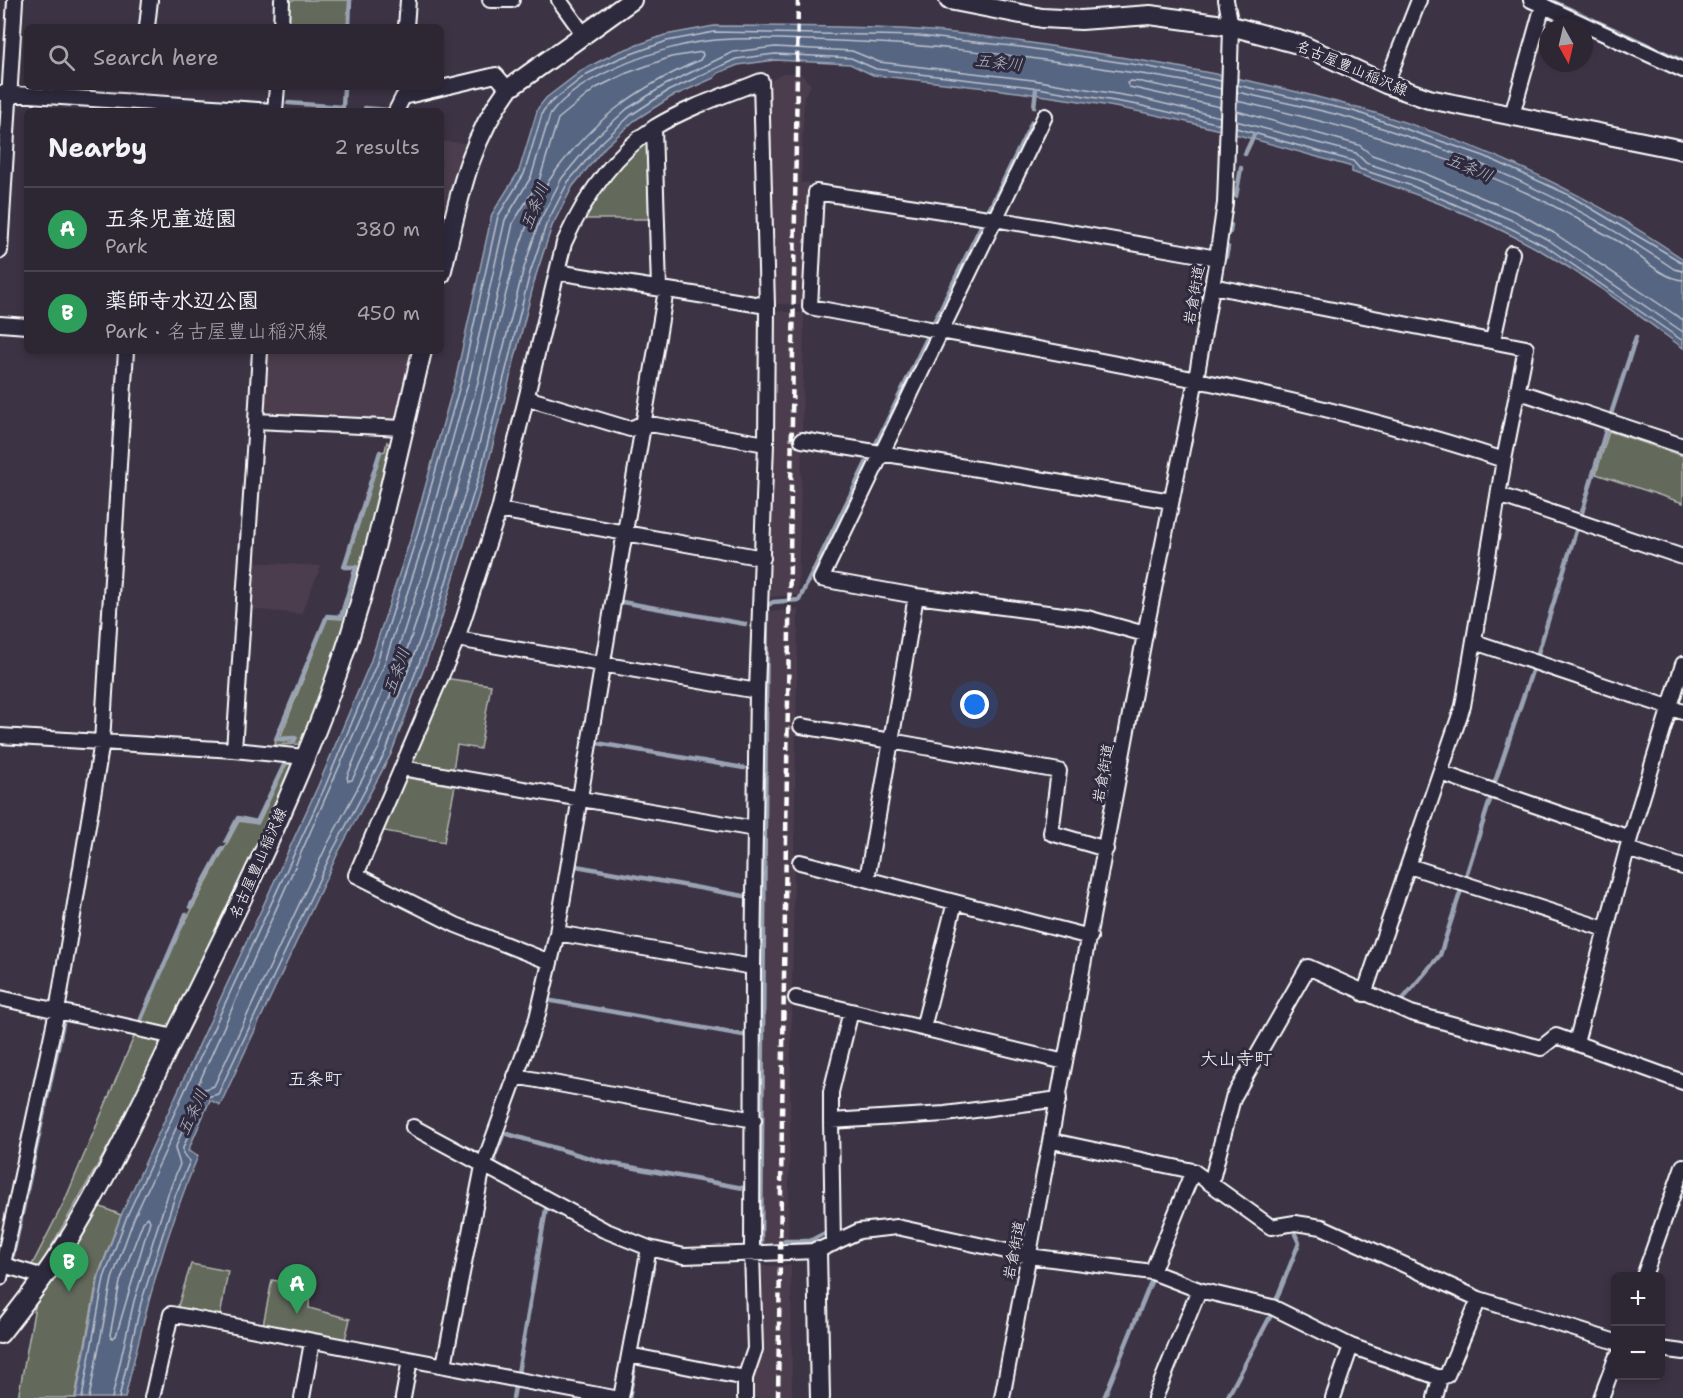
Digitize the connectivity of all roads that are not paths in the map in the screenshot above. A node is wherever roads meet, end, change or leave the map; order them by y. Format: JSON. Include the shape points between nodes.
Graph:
{"nodes":[{"id":1,"x":15,"y":0,"type":"edge"},
{"id":2,"x":150,"y":0,"type":"edge"},
{"id":3,"x":282,"y":0,"type":"edge"},
{"id":4,"x":408,"y":0,"type":"edge"},
{"id":5,"x":490,"y":0,"type":"edge"},
{"id":6,"x":513,"y":0,"type":"edge"},
{"id":7,"x":559,"y":0,"type":"edge"},
{"id":8,"x":633,"y":0,"type":"edge"},
{"id":9,"x":949,"y":0,"type":"edge"},
{"id":10,"x":1226,"y":0,"type":"edge"},
{"id":11,"x":1419,"y":0,"type":"edge"},
{"id":12,"x":976,"y":3,"type":"edge"},
{"id":13,"x":1537,"y":3,"type":"edge"},
{"id":14,"x":147,"y":24,"type":"edge"},
{"id":15,"x":281,"y":24,"type":"edge"},
{"id":16,"x":406,"y":24,"type":"edge"},
{"id":17,"x":1231,"y":26,"type":"junction"},
{"id":18,"x":584,"y":35,"type":"junction"},
{"id":19,"x":1683,"y":70,"type":"edge"},
{"id":20,"x":1386,"y":84,"type":"junction"},
{"id":21,"x":444,"y":85,"type":"edge"},
{"id":22,"x":508,"y":89,"type":"junction"},
{"id":23,"x":143,"y":90,"type":"edge"},
{"id":24,"x":277,"y":90,"type":"edge"},
{"id":25,"x":403,"y":92,"type":"edge"},
{"id":26,"x":5,"y":93,"type":"edge"},
{"id":27,"x":142,"y":107,"type":"edge"},
{"id":28,"x":175,"y":108,"type":"edge"},
{"id":29,"x":275,"y":108,"type":"edge"},
{"id":30,"x":397,"y":108,"type":"edge"},
{"id":31,"x":1512,"y":115,"type":"junction"},
{"id":32,"x":1045,"y":116,"type":"dead end"},
{"id":33,"x":654,"y":128,"type":"junction"},
{"id":34,"x":1682,"y":147,"type":"edge"},
{"id":35,"x":1,"y":216,"type":"edge"},
{"id":36,"x":995,"y":219,"type":"junction"},
{"id":37,"x":0,"y":251,"type":"edge"},
{"id":38,"x":1512,"y":253,"type":"dead end"},
{"id":39,"x":1217,"y":258,"type":"junction"},
{"id":40,"x":444,"y":262,"type":"edge"},
{"id":41,"x":557,"y":272,"type":"junction"},
{"id":42,"x":1212,"y":286,"type":"junction"},
{"id":43,"x":663,"y":289,"type":"junction"},
{"id":44,"x":767,"y":306,"type":"junction"},
{"id":45,"x":0,"y":324,"type":"edge"},
{"id":46,"x":24,"y":326,"type":"edge"},
{"id":47,"x":940,"y":332,"type":"junction"},
{"id":48,"x":1493,"y":340,"type":"junction"},
{"id":49,"x":126,"y":354,"type":"edge"},
{"id":50,"x":260,"y":354,"type":"edge"},
{"id":51,"x":421,"y":354,"type":"edge"},
{"id":52,"x":1196,"y":379,"type":"junction"},
{"id":53,"x":1517,"y":391,"type":"junction"},
{"id":54,"x":527,"y":399,"type":"junction"},
{"id":55,"x":256,"y":421,"type":"junction"},
{"id":56,"x":644,"y":423,"type":"junction"},
{"id":57,"x":404,"y":428,"type":"junction"},
{"id":58,"x":802,"y":440,"type":"dead end"},
{"id":59,"x":766,"y":444,"type":"junction"},
{"id":60,"x":1683,"y":446,"type":"edge"},
{"id":61,"x":881,"y":453,"type":"junction"},
{"id":62,"x":1504,"y":460,"type":"junction"},
{"id":63,"x":1499,"y":495,"type":"junction"},
{"id":64,"x":1171,"y":501,"type":"junction"},
{"id":65,"x":499,"y":510,"type":"junction"},
{"id":66,"x":625,"y":534,"type":"junction"},
{"id":67,"x":1683,"y":557,"type":"edge"},
{"id":68,"x":763,"y":558,"type":"junction"},
{"id":69,"x":916,"y":596,"type":"junction"},
{"id":70,"x":1145,"y":634,"type":"junction"},
{"id":71,"x":457,"y":639,"type":"junction"},
{"id":72,"x":1475,"y":642,"type":"junction"},
{"id":73,"x":602,"y":664,"type":"junction"},
{"id":74,"x":1683,"y":664,"type":"edge"},
{"id":75,"x":757,"y":691,"type":"junction"},
{"id":76,"x":1669,"y":707,"type":"junction"},
{"id":77,"x":1683,"y":712,"type":"edge"},
{"id":78,"x":801,"y":726,"type":"dead end"},
{"id":79,"x":0,"y":736,"type":"edge"},
{"id":80,"x":891,"y":741,"type":"junction"},
{"id":81,"x":102,"y":742,"type":"junction"},
{"id":82,"x":234,"y":750,"type":"junction"},
{"id":83,"x":305,"y":757,"type":"junction"},
{"id":84,"x":402,"y":768,"type":"junction"},
{"id":85,"x":1441,"y":773,"type":"junction"},
{"id":86,"x":578,"y":800,"type":"junction"},
{"id":87,"x":755,"y":829,"type":"junction"},
{"id":88,"x":1628,"y":843,"type":"junction"},
{"id":89,"x":1106,"y":849,"type":"junction"},
{"id":90,"x":800,"y":862,"type":"dead end"},
{"id":91,"x":1409,"y":866,"type":"junction"},
{"id":92,"x":1683,"y":867,"type":"edge"},
{"id":93,"x":867,"y":879,"type":"junction"},
{"id":94,"x":955,"y":902,"type":"junction"},
{"id":95,"x":1605,"y":929,"type":"junction"},
{"id":96,"x":557,"y":933,"type":"junction"},
{"id":97,"x":1090,"y":937,"type":"junction"},
{"id":98,"x":550,"y":962,"type":"junction"},
{"id":99,"x":753,"y":967,"type":"junction"},
{"id":100,"x":1364,"y":994,"type":"junction"},
{"id":101,"x":0,"y":998,"type":"edge"},
{"id":102,"x":796,"y":998,"type":"dead end"},
{"id":103,"x":57,"y":1011,"type":"junction"},
{"id":104,"x":851,"y":1011,"type":"junction"},
{"id":105,"x":923,"y":1028,"type":"junction"},
{"id":106,"x":174,"y":1037,"type":"junction"},
{"id":107,"x":1576,"y":1042,"type":"junction"},
{"id":108,"x":1065,"y":1062,"type":"junction"},
{"id":109,"x":515,"y":1076,"type":"junction"},
{"id":110,"x":1683,"y":1082,"type":"edge"},
{"id":111,"x":1059,"y":1099,"type":"junction"},
{"id":112,"x":754,"y":1120,"type":"junction"},
{"id":113,"x":831,"y":1121,"type":"junction"},
{"id":114,"x":413,"y":1126,"type":"dead end"},
{"id":115,"x":1052,"y":1141,"type":"junction"},
{"id":116,"x":483,"y":1166,"type":"junction"},
{"id":117,"x":1683,"y":1166,"type":"edge"},
{"id":118,"x":1192,"y":1171,"type":"junction"},
{"id":119,"x":1211,"y":1183,"type":"junction"},
{"id":120,"x":649,"y":1248,"type":"junction"},
{"id":121,"x":825,"y":1248,"type":"junction"},
{"id":122,"x":752,"y":1252,"type":"junction"},
{"id":123,"x":1029,"y":1256,"type":"junction"},
{"id":124,"x":1,"y":1268,"type":"edge"},
{"id":125,"x":1152,"y":1272,"type":"junction"},
{"id":126,"x":1645,"y":1272,"type":"edge"},
{"id":127,"x":44,"y":1277,"type":"junction"},
{"id":128,"x":1200,"y":1290,"type":"junction"},
{"id":129,"x":1479,"y":1299,"type":"junction"},
{"id":130,"x":0,"y":1334,"type":"edge"},
{"id":131,"x":1611,"y":1340,"type":"edge"},
{"id":132,"x":312,"y":1342,"type":"junction"},
{"id":133,"x":1351,"y":1346,"type":"junction"},
{"id":134,"x":1665,"y":1350,"type":"edge"},
{"id":135,"x":1683,"y":1352,"type":"edge"},
{"id":136,"x":629,"y":1355,"type":"junction"},
{"id":137,"x":410,"y":1360,"type":"junction"},
{"id":138,"x":444,"y":1365,"type":"junction"},
{"id":139,"x":1611,"y":1371,"type":"edge"},
{"id":140,"x":745,"y":1378,"type":"junction"},
{"id":141,"x":1440,"y":1378,"type":"junction"},
{"id":142,"x":152,"y":1398,"type":"edge"},
{"id":143,"x":302,"y":1398,"type":"edge"},
{"id":144,"x":403,"y":1398,"type":"edge"},
{"id":145,"x":614,"y":1398,"type":"edge"},
{"id":146,"x":621,"y":1398,"type":"edge"},
{"id":147,"x":745,"y":1398,"type":"edge"},
{"id":148,"x":820,"y":1398,"type":"edge"},
{"id":149,"x":1002,"y":1398,"type":"edge"},
{"id":150,"x":1155,"y":1398,"type":"edge"},
{"id":151,"x":1333,"y":1398,"type":"edge"},
{"id":152,"x":1435,"y":1398,"type":"edge"},
{"id":153,"x":1601,"y":1398,"type":"edge"}],
"edges":[{"from":1,"to":26,"type":"street"},
{"from":2,"to":14,"type":"street"},
{"from":3,"to":15,"type":"street"},
{"from":4,"to":16,"type":"street"},
{"from":5,"to":6,"type":"street"},
{"from":7,"to":18,"type":"street"},
{"from":8,"to":18,"type":"main road"},
{"from":9,"to":12,"type":"main road","name":"名古屋豊山稲沢線"},
{"from":10,"to":17,"type":"street"},
{"from":11,"to":20,"type":"street"},
{"from":12,"to":17,"type":"main road","name":"名古屋豊山稲沢線","via":[[1042,18],[1082,20],[1149,15]]},
{"from":13,"to":19,"type":"street"},
{"from":13,"to":31,"type":"street"},
{"from":17,"to":20,"type":"main road","name":"名古屋豊山稲沢線","via":[[1302,45]]},
{"from":17,"to":39,"type":"street","name":"岩倉街道","via":[[1225,203]]},
{"from":18,"to":22,"type":"main road"},
{"from":20,"to":31,"type":"main road","name":"名古屋豊山稲沢線","via":[[1429,99]]},
{"from":21,"to":22,"type":"street","via":[[496,75]]},
{"from":22,"to":40,"type":"main road","via":[[469,158]]},
{"from":23,"to":27,"type":"street"},
{"from":24,"to":29,"type":"street"},
{"from":25,"to":30,"type":"street"},
{"from":26,"to":27,"type":"street"},
{"from":26,"to":35,"type":"street"},
{"from":27,"to":28,"type":"street"},
{"from":31,"to":34,"type":"main road","name":"名古屋豊山稲沢線"},
{"from":32,"to":36,"type":"street"},
{"from":33,"to":41,"type":"street","via":[[624,153],[587,197],[564,243]]},
{"from":33,"to":43,"type":"street"},
{"from":33,"to":44,"type":"street","via":[[761,81]]},
{"from":35,"to":37,"type":"street"},
{"from":36,"to":39,"type":"street"},
{"from":36,"to":47,"type":"street"},
{"from":36,"to":47,"type":"street","via":[[816,192],[810,307]]},
{"from":38,"to":48,"type":"street"},
{"from":39,"to":42,"type":"street","name":"岩倉街道"},
{"from":41,"to":43,"type":"street"},
{"from":41,"to":54,"type":"street"},
{"from":42,"to":48,"type":"street"},
{"from":42,"to":52,"type":"street","name":"岩倉街道"},
{"from":43,"to":44,"type":"street"},
{"from":43,"to":56,"type":"street"},
{"from":44,"to":59,"type":"street"},
{"from":45,"to":46,"type":"street"},
{"from":47,"to":52,"type":"street"},
{"from":47,"to":61,"type":"street"},
{"from":48,"to":53,"type":"street","via":[[1526,348]]},
{"from":49,"to":81,"type":"street"},
{"from":50,"to":55,"type":"street"},
{"from":51,"to":57,"type":"main road","name":"名古屋豊山稲沢線"},
{"from":52,"to":62,"type":"street","via":[[1430,436]]},
{"from":52,"to":64,"type":"street","name":"岩倉街道"},
{"from":53,"to":60,"type":"street"},
{"from":53,"to":62,"type":"street"},
{"from":54,"to":56,"type":"street","via":[[630,429]]},
{"from":54,"to":65,"type":"street"},
{"from":55,"to":57,"type":"street"},
{"from":55,"to":82,"type":"street"},
{"from":56,"to":59,"type":"street"},
{"from":56,"to":66,"type":"street"},
{"from":57,"to":83,"type":"main road","name":"名古屋豊山稲沢線","via":[[355,620]]},
{"from":58,"to":61,"type":"street"},
{"from":59,"to":68,"type":"street"},
{"from":61,"to":64,"type":"street"},
{"from":61,"to":69,"type":"street","via":[[820,579]]},
{"from":62,"to":63,"type":"street"},
{"from":63,"to":67,"type":"street"},
{"from":63,"to":72,"type":"street"},
{"from":64,"to":70,"type":"street","name":"岩倉街道"},
{"from":65,"to":66,"type":"street"},
{"from":65,"to":71,"type":"street"},
{"from":66,"to":68,"type":"street"},
{"from":66,"to":73,"type":"street"},
{"from":68,"to":75,"type":"street"},
{"from":69,"to":70,"type":"street","via":[[1087,618]]},
{"from":69,"to":80,"type":"street"},
{"from":70,"to":89,"type":"street","name":"岩倉街道"},
{"from":71,"to":73,"type":"street"},
{"from":71,"to":84,"type":"street"},
{"from":72,"to":76,"type":"street"},
{"from":72,"to":85,"type":"street","via":[[1463,706]]},
{"from":73,"to":75,"type":"street"},
{"from":73,"to":86,"type":"street"},
{"from":74,"to":76,"type":"street"},
{"from":75,"to":87,"type":"street"},
{"from":76,"to":77,"type":"street"},
{"from":76,"to":88,"type":"street"},
{"from":78,"to":80,"type":"street"},
{"from":79,"to":81,"type":"street"},
{"from":80,"to":89,"type":"street","via":[[1059,771],[1051,833]]},
{"from":80,"to":93,"type":"street"},
{"from":81,"to":82,"type":"street"},
{"from":81,"to":103,"type":"street"},
{"from":82,"to":83,"type":"street"},
{"from":83,"to":106,"type":"main road","name":"名古屋豊山稲沢線","via":[[242,902]]},
{"from":84,"to":86,"type":"street"},
{"from":84,"to":98,"type":"street","via":[[356,875],[456,925]]},
{"from":85,"to":88,"type":"street"},
{"from":85,"to":91,"type":"street"},
{"from":86,"to":87,"type":"street"},
{"from":86,"to":96,"type":"street"},
{"from":87,"to":99,"type":"street"},
{"from":88,"to":92,"type":"street"},
{"from":88,"to":95,"type":"street"},
{"from":89,"to":97,"type":"street","name":"岩倉街道"},
{"from":90,"to":93,"type":"street"},
{"from":91,"to":95,"type":"street"},
{"from":91,"to":100,"type":"street"},
{"from":93,"to":94,"type":"street"},
{"from":94,"to":97,"type":"street"},
{"from":94,"to":105,"type":"street"},
{"from":95,"to":107,"type":"street"},
{"from":96,"to":98,"type":"street"},
{"from":96,"to":99,"type":"street"},
{"from":97,"to":108,"type":"street","name":"岩倉街道"},
{"from":98,"to":109,"type":"street","via":[[537,1018]]},
{"from":99,"to":112,"type":"street"},
{"from":100,"to":107,"type":"street","via":[[1411,1013],[1541,1048],[1556,1036]]},
{"from":100,"to":119,"type":"street","via":[[1308,967],[1302,974],[1233,1098]]},
{"from":101,"to":103,"type":"street"},
{"from":102,"to":104,"type":"street"},
{"from":103,"to":106,"type":"street"},
{"from":103,"to":124,"type":"street"},
{"from":104,"to":105,"type":"street"},
{"from":104,"to":113,"type":"street","via":[[831,1092]]},
{"from":105,"to":108,"type":"street"},
{"from":106,"to":127,"type":"main road","name":"名古屋豊山稲沢線","via":[[105,1176]]},
{"from":107,"to":110,"type":"street"},
{"from":108,"to":111,"type":"street","name":"岩倉街道"},
{"from":109,"to":112,"type":"street"},
{"from":109,"to":116,"type":"street"},
{"from":111,"to":113,"type":"street","via":[[945,1114]]},
{"from":111,"to":115,"type":"street","name":"岩倉街道"},
{"from":112,"to":122,"type":"street"},
{"from":113,"to":121,"type":"street"},
{"from":114,"to":116,"type":"street"},
{"from":115,"to":118,"type":"street"},
{"from":115,"to":123,"type":"street","name":"岩倉街道"},
{"from":116,"to":120,"type":"street","via":[[604,1230]]},
{"from":116,"to":138,"type":"street"},
{"from":117,"to":126,"type":"street"},
{"from":118,"to":119,"type":"street"},
{"from":118,"to":125,"type":"street"},
{"from":119,"to":129,"type":"street","via":[[1271,1227],[1295,1223],[1322,1227]]},
{"from":120,"to":122,"type":"street","via":[[684,1256]]},
{"from":120,"to":136,"type":"street"},
{"from":121,"to":122,"type":"street"},
{"from":121,"to":123,"type":"street","via":[[859,1231],[897,1227]]},
{"from":121,"to":148,"type":"main road"},
{"from":122,"to":140,"type":"street","via":[[755,1348]]},
{"from":123,"to":125,"type":"street"},
{"from":123,"to":149,"type":"street","name":"岩倉街道"},
{"from":124,"to":127,"type":"street"},
{"from":125,"to":128,"type":"street"},
{"from":127,"to":130,"type":"main road","name":"名古屋豊山稲沢線"},
{"from":128,"to":133,"type":"street","via":[[1272,1307]]},
{"from":128,"to":150,"type":"street"},
{"from":129,"to":131,"type":"street"},
{"from":129,"to":141,"type":"street","via":[[1447,1375]]},
{"from":132,"to":137,"type":"street"},
{"from":132,"to":142,"type":"street","via":[[171,1314]]},
{"from":132,"to":143,"type":"street"},
{"from":133,"to":141,"type":"street"},
{"from":133,"to":151,"type":"street"},
{"from":134,"to":135,"type":"street"},
{"from":136,"to":140,"type":"street"},
{"from":136,"to":146,"type":"street"},
{"from":137,"to":138,"type":"street"},
{"from":137,"to":144,"type":"street"},
{"from":138,"to":145,"type":"street"},
{"from":139,"to":153,"type":"street"},
{"from":140,"to":147,"type":"street"},
{"from":141,"to":152,"type":"street"}]}
